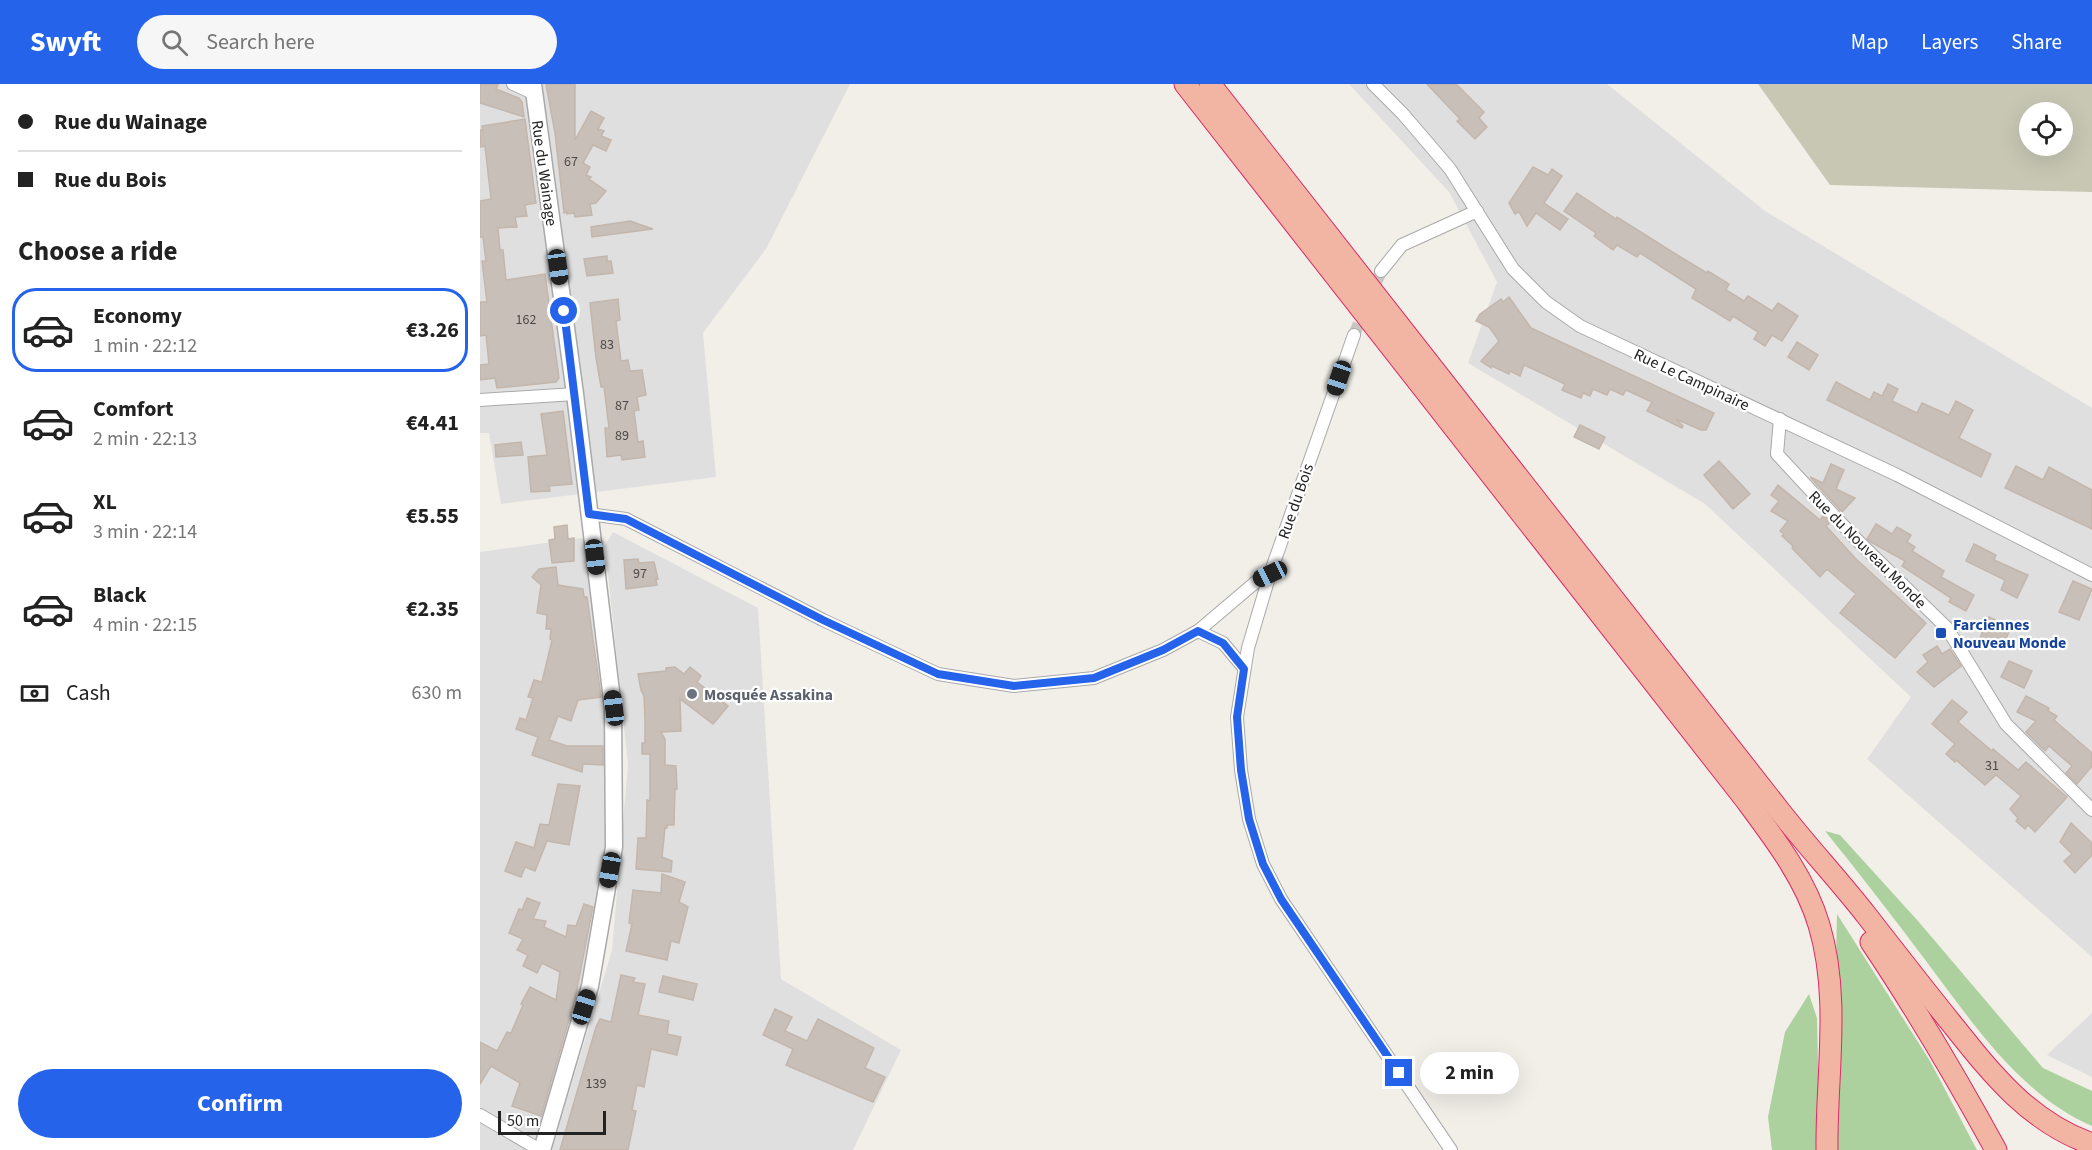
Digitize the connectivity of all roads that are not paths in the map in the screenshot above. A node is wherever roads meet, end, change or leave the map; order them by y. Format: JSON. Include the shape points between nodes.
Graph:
{"nodes":[{"id":1,"x":513,"y":84,"type":"edge"},
{"id":2,"x":1185,"y":84,"type":"edge"},
{"id":3,"x":1210,"y":84,"type":"edge"},
{"id":4,"x":1373,"y":84,"type":"edge"},
{"id":5,"x":534,"y":89,"type":"edge"},
{"id":6,"x":1477,"y":211,"type":"junction"},
{"id":7,"x":1381,"y":271,"type":"tunnel mouth"},
{"id":8,"x":1354,"y":334,"type":"tunnel mouth"},
{"id":9,"x":575,"y":394,"type":"junction"},
{"id":10,"x":480,"y":400,"type":"edge"},
{"id":11,"x":1780,"y":419,"type":"junction"},
{"id":12,"x":589,"y":514,"type":"junction"},
{"id":13,"x":1270,"y":574,"type":"junction"},
{"id":14,"x":2092,"y":575,"type":"edge"},
{"id":15,"x":1198,"y":631,"type":"junction"},
{"id":16,"x":1244,"y":669,"type":"junction"},
{"id":17,"x":2092,"y":810,"type":"edge"},
{"id":18,"x":1812,"y":852,"type":"junction"},
{"id":19,"x":480,"y":1115,"type":"edge"},
{"id":20,"x":2092,"y":1144,"type":"edge"},
{"id":21,"x":541,"y":1150,"type":"edge"},
{"id":22,"x":1451,"y":1150,"type":"edge"},
{"id":23,"x":1827,"y":1150,"type":"edge"},
{"id":24,"x":1996,"y":1150,"type":"edge"}],
"edges":[{"from":1,"to":5,"type":"street"},
{"from":2,"to":23,"type":"highway","via":[[1745,799],[1789,861],[1819,924],[1827,959],[1831,1033]]},
{"from":3,"to":18,"type":"highway"},
{"from":4,"to":6,"type":"street","name":"Rue Le Campinaire","via":[[1450,170]]},
{"from":5,"to":9,"type":"street","name":"Rue du Wainage"},
{"from":6,"to":7,"type":"street","via":[[1402,245]]},
{"from":6,"to":11,"type":"street","name":"Rue Le Campinaire","via":[[1513,269],[1546,302],[1580,326]]},
{"from":8,"to":13,"type":"street","name":"Rue du Bois"},
{"from":9,"to":10,"type":"street"},
{"from":9,"to":12,"type":"street","name":"Rue du Wainage"},
{"from":11,"to":14,"type":"street","name":"Rue Le Campinaire"},
{"from":11,"to":17,"type":"street","name":"Rue du Nouveau Monde","via":[[1777,454],[1947,628],[2006,724]]},
{"from":12,"to":15,"type":"street","via":[[626,519],[938,674],[1014,686],[1094,678]]},
{"from":12,"to":21,"type":"street","name":"Rue du Wainage","via":[[614,708],[614,847],[590,986]]},
{"from":13,"to":15,"type":"street"},
{"from":13,"to":16,"type":"street","name":"Rue du Bois"},
{"from":15,"to":16,"type":"street","via":[[1223,643]]},
{"from":16,"to":22,"type":"street","name":"Rue du Bois","via":[[1237,717],[1241,770],[1249,819],[1263,864],[1281,899]]},
{"from":18,"to":20,"type":"highway","via":[[2000,1082],[2042,1119]]},
{"from":18,"to":24,"type":"highway","via":[[1923,1022]]},
{"from":19,"to":21,"type":"street"}]}
